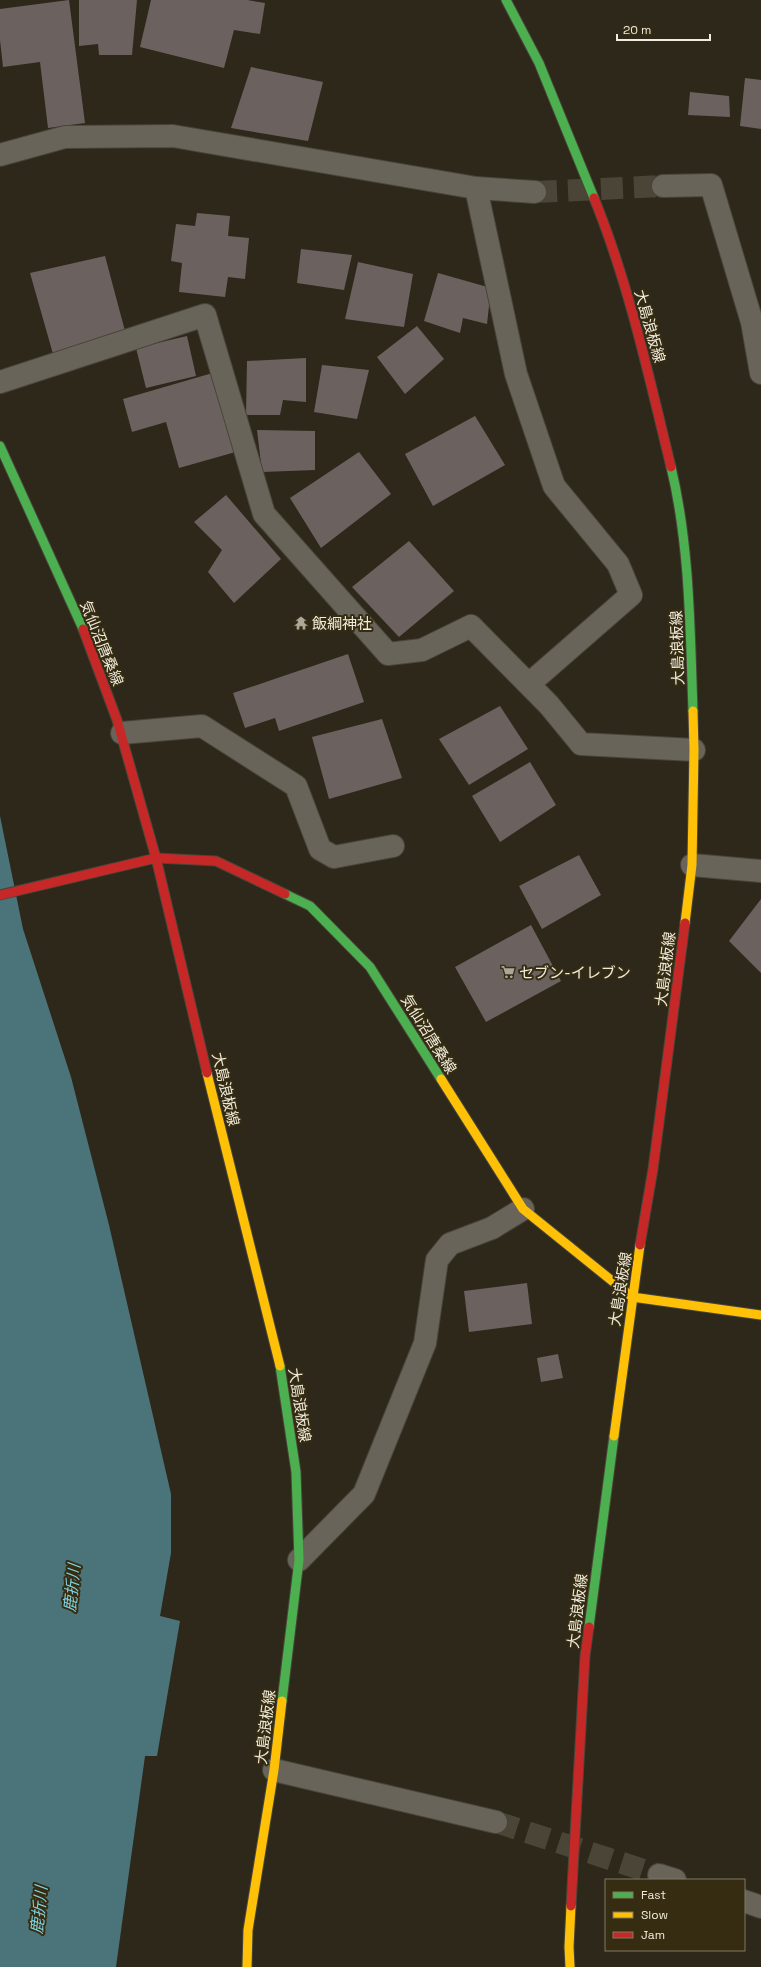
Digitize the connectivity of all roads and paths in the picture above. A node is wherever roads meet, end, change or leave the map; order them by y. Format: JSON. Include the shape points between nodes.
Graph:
{"nodes":[{"id":1,"x":506,"y":0,"type":"edge"},
{"id":2,"x":0,"y":155,"type":"edge"},
{"id":3,"x":663,"y":186,"type":"tunnel mouth"},
{"id":4,"x":476,"y":188,"type":"junction"},
{"id":5,"x":535,"y":192,"type":"tunnel mouth"},
{"id":6,"x":761,"y":373,"type":"edge"},
{"id":7,"x":0,"y":382,"type":"edge"},
{"id":8,"x":0,"y":446,"type":"edge"},
{"id":9,"x":529,"y":684,"type":"junction"},
{"id":10,"x":122,"y":733,"type":"junction"},
{"id":11,"x":694,"y":750,"type":"junction"},
{"id":12,"x":393,"y":846,"type":"dead end"},
{"id":13,"x":156,"y":858,"type":"junction"},
{"id":14,"x":692,"y":865,"type":"junction"},
{"id":15,"x":761,"y":871,"type":"edge"},
{"id":16,"x":0,"y":895,"type":"edge"},
{"id":17,"x":523,"y":1209,"type":"junction"},
{"id":18,"x":632,"y":1297,"type":"junction"},
{"id":19,"x":761,"y":1315,"type":"edge"},
{"id":20,"x":299,"y":1560,"type":"junction"},
{"id":21,"x":274,"y":1770,"type":"junction"},
{"id":22,"x":496,"y":1822,"type":"tunnel mouth"},
{"id":23,"x":745,"y":1901,"type":"edge"},
{"id":24,"x":761,"y":1907,"type":"edge"},
{"id":25,"x":247,"y":1967,"type":"edge"},
{"id":26,"x":570,"y":1967,"type":"edge"}],
"edges":[{"from":1,"to":11,"type":"main road","name":"大島浪板線","via":[[540,63],[606,227],[642,346],[677,496],[689,597]]},
{"from":2,"to":4,"type":"street","via":[[66,137],[173,136]]},
{"from":3,"to":6,"type":"street","via":[[711,185],[752,322]]},
{"from":4,"to":5,"type":"street"},
{"from":4,"to":9,"type":"street","via":[[516,374],[554,486],[618,564],[631,595]]},
{"from":7,"to":9,"type":"street","via":[[204,315],[264,514],[388,654],[422,650],[471,626]]},
{"from":8,"to":10,"type":"main road","name":"気仙沼唐桑線","via":[[88,639]]},
{"from":9,"to":11,"type":"street","via":[[581,744]]},
{"from":10,"to":12,"type":"street","via":[[202,726],[296,786],[320,849],[334,857]]},
{"from":10,"to":13,"type":"main road","name":"気仙沼唐桑線"},
{"from":11,"to":14,"type":"main road","name":"大島浪板線"},
{"from":13,"to":16,"type":"main road","name":"気仙沼唐桑線"},
{"from":13,"to":17,"type":"main road","name":"気仙沼唐桑線","via":[[216,861],[310,906],[370,967]]},
{"from":13,"to":20,"type":"main road","name":"大島浪板線","via":[[241,1214],[281,1369],[296,1472]]},
{"from":14,"to":15,"type":"street"},
{"from":14,"to":18,"type":"main road","name":"大島浪板線","via":[[653,1169]]},
{"from":17,"to":18,"type":"main road","name":"気仙沼唐桑線"},
{"from":17,"to":20,"type":"street","via":[[492,1228],[450,1244],[437,1260],[425,1343],[364,1494]]},
{"from":18,"to":19,"type":"main road"},
{"from":18,"to":26,"type":"main road","name":"大島浪板線","via":[[585,1656]]},
{"from":20,"to":21,"type":"main road","name":"大島浪板線"},
{"from":21,"to":22,"type":"street"},
{"from":21,"to":25,"type":"main road","name":"大島浪板線","via":[[248,1930]]},
{"from":23,"to":24,"type":"street"}]}
